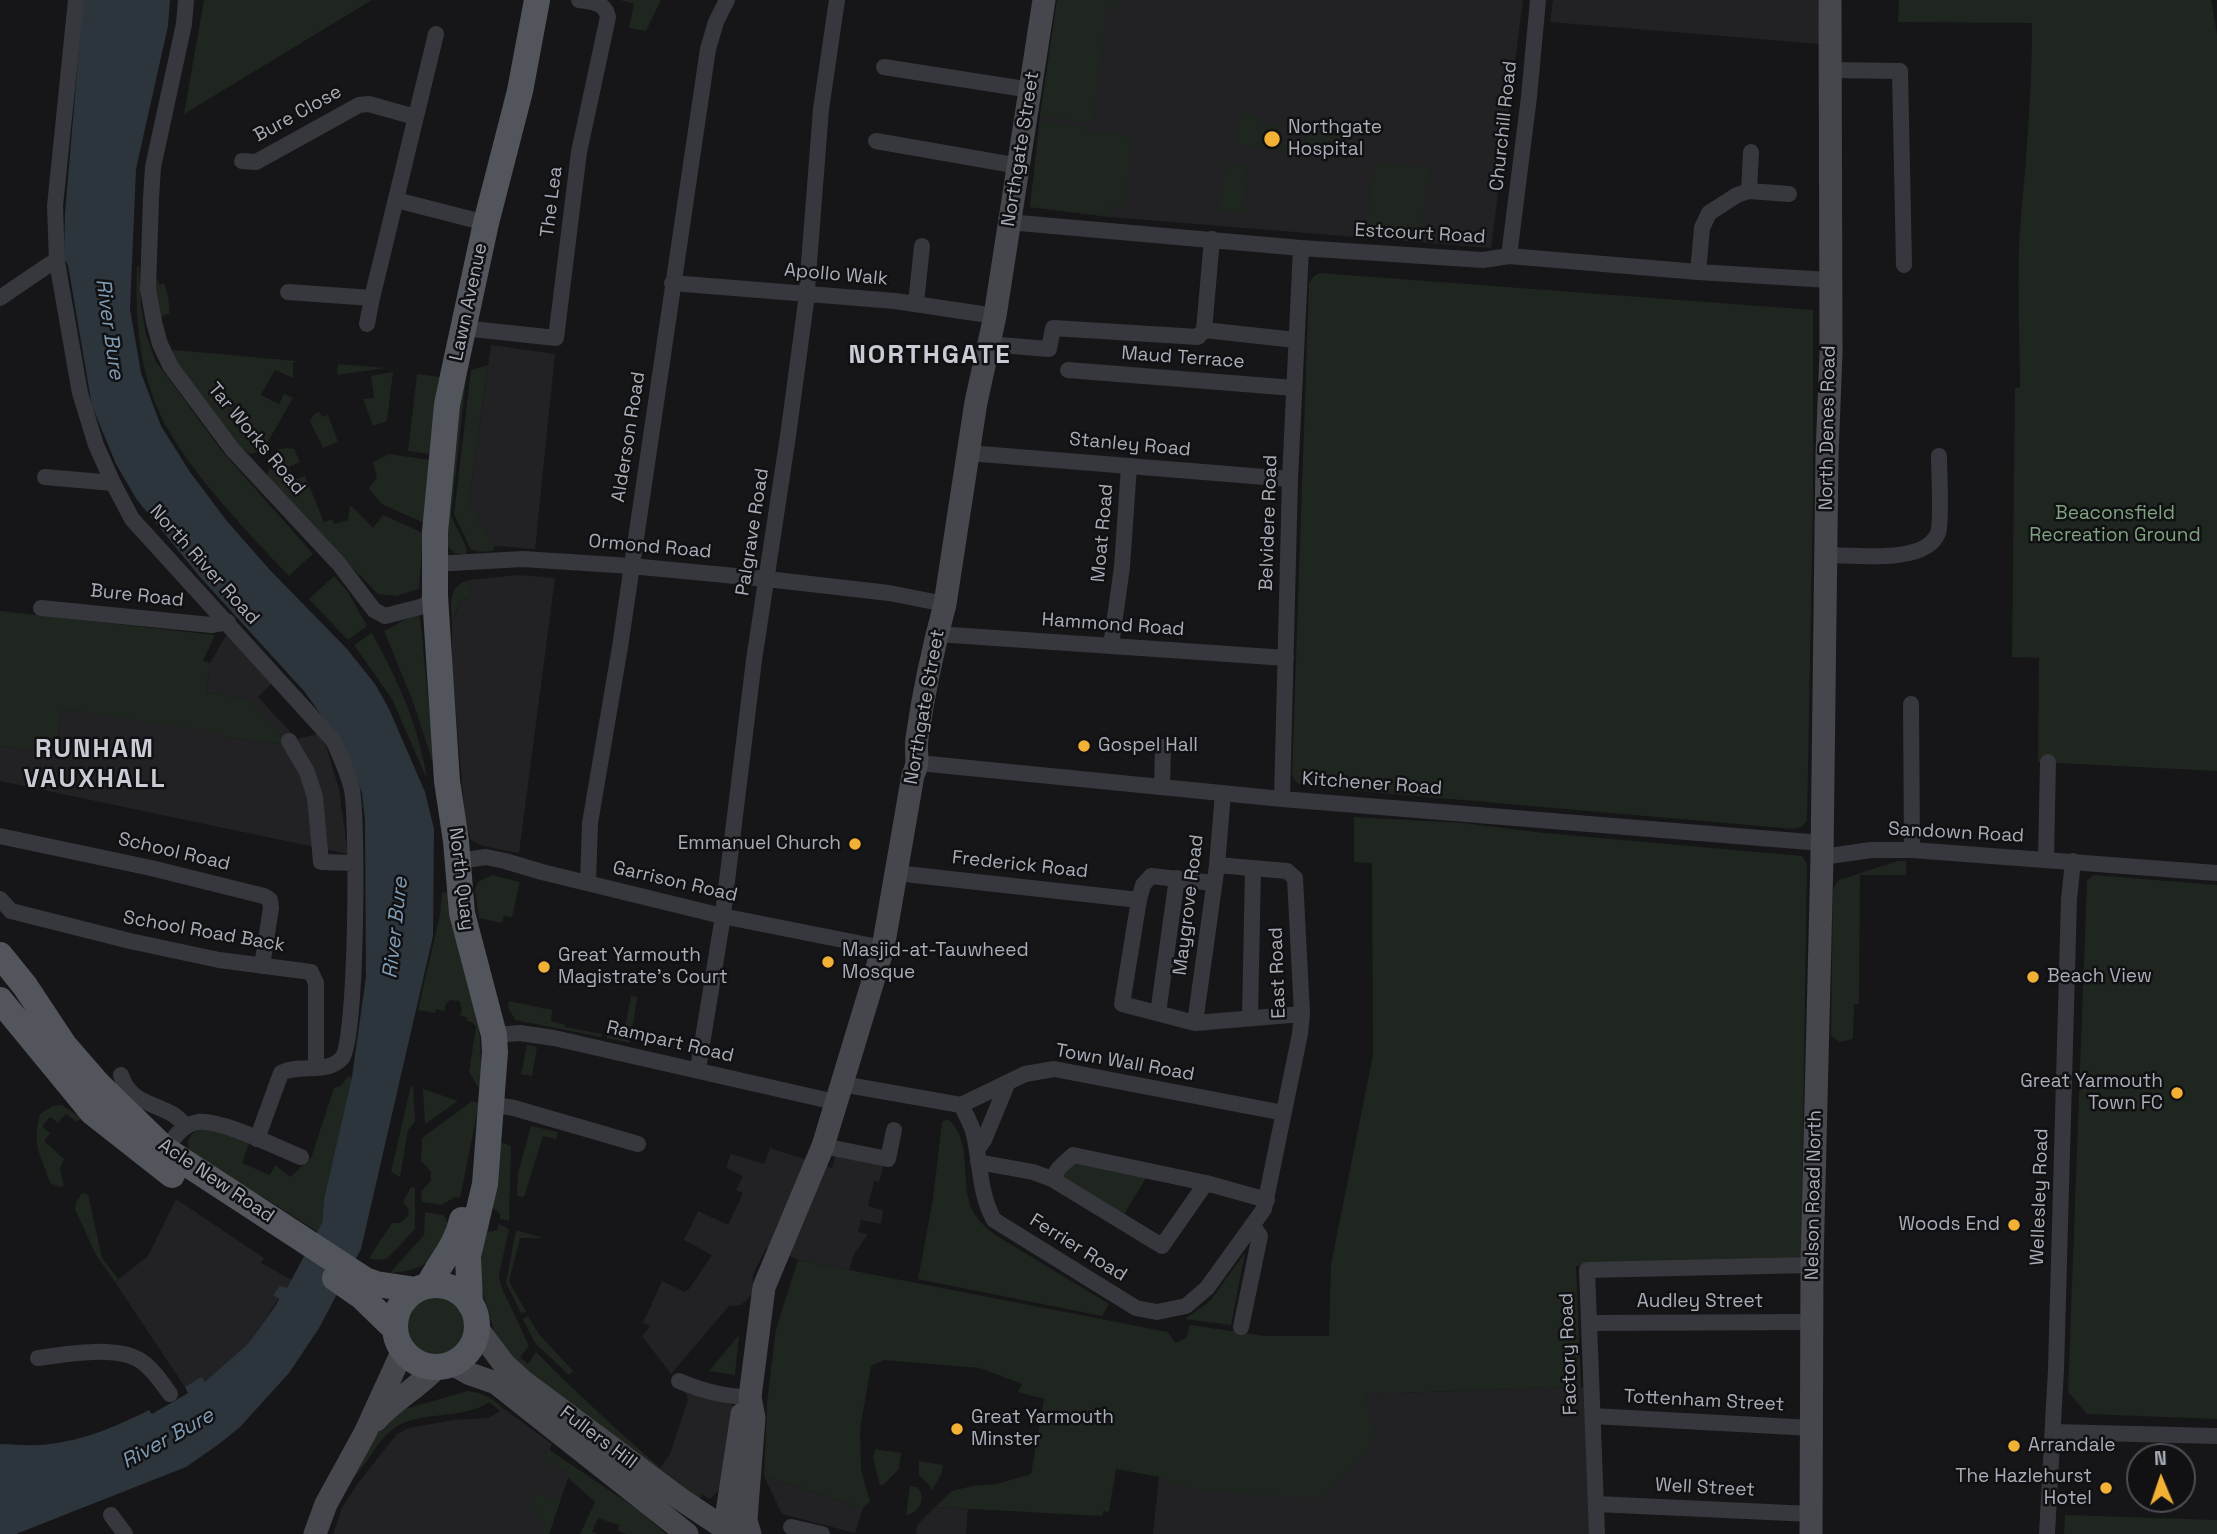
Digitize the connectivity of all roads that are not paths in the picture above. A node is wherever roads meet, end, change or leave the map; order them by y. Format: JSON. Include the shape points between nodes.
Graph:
{"nodes":[{"id":1,"x":76,"y":0,"type":"edge"},
{"id":2,"x":186,"y":0,"type":"edge"},
{"id":3,"x":537,"y":0,"type":"edge"},
{"id":4,"x":579,"y":0,"type":"edge"},
{"id":5,"x":727,"y":0,"type":"edge"},
{"id":6,"x":837,"y":0,"type":"edge"},
{"id":7,"x":1044,"y":0,"type":"edge"},
{"id":8,"x":1538,"y":0,"type":"edge"},
{"id":9,"x":1830,"y":0,"type":"edge"},
{"id":10,"x":428,"y":43,"type":"dead end"},
{"id":11,"x":884,"y":67,"type":"dead end"},
{"id":12,"x":1830,"y":70,"type":"junction"},
{"id":13,"x":1031,"y":90,"type":"junction"},
{"id":14,"x":415,"y":117,"type":"junction"},
{"id":15,"x":876,"y":141,"type":"dead end"},
{"id":16,"x":1751,"y":152,"type":"dead end"},
{"id":17,"x":242,"y":161,"type":"dead end"},
{"id":18,"x":1019,"y":166,"type":"junction"},
{"id":19,"x":1749,"y":191,"type":"junction"},
{"id":20,"x":1789,"y":194,"type":"dead end"},
{"id":21,"x":397,"y":200,"type":"junction"},
{"id":22,"x":1008,"y":222,"type":"junction"},
{"id":23,"x":486,"y":223,"type":"junction"},
{"id":24,"x":1212,"y":239,"type":"junction"},
{"id":25,"x":922,"y":246,"type":"dead end"},
{"id":26,"x":1301,"y":248,"type":"junction"},
{"id":27,"x":1509,"y":256,"type":"junction"},
{"id":28,"x":57,"y":262,"type":"junction"},
{"id":29,"x":1904,"y":265,"type":"dead end"},
{"id":30,"x":1698,"y":272,"type":"junction"},
{"id":31,"x":306,"y":276,"type":"dead end"},
{"id":32,"x":1829,"y":280,"type":"junction"},
{"id":33,"x":672,"y":283,"type":"junction"},
{"id":34,"x":288,"y":292,"type":"dead end"},
{"id":35,"x":305,"y":293,"type":"junction"},
{"id":36,"x":806,"y":294,"type":"junction"},
{"id":37,"x":0,"y":298,"type":"edge"},
{"id":38,"x":372,"y":298,"type":"junction"},
{"id":39,"x":916,"y":303,"type":"junction"},
{"id":40,"x":995,"y":316,"type":"junction"},
{"id":41,"x":367,"y":324,"type":"dead end"},
{"id":42,"x":463,"y":328,"type":"junction"},
{"id":43,"x":1204,"y":330,"type":"junction"},
{"id":44,"x":1296,"y":340,"type":"junction"},
{"id":45,"x":988,"y":344,"type":"junction"},
{"id":46,"x":1068,"y":370,"type":"dead end"},
{"id":47,"x":1294,"y":388,"type":"junction"},
{"id":48,"x":968,"y":453,"type":"junction"},
{"id":49,"x":1939,"y":456,"type":"dead end"},
{"id":50,"x":1129,"y":466,"type":"junction"},
{"id":51,"x":45,"y":477,"type":"dead end"},
{"id":52,"x":1290,"y":479,"type":"junction"},
{"id":53,"x":113,"y":483,"type":"junction"},
{"id":54,"x":1825,"y":555,"type":"junction"},
{"id":55,"x":434,"y":564,"type":"junction"},
{"id":56,"x":631,"y":566,"type":"junction"},
{"id":57,"x":767,"y":579,"type":"junction"},
{"id":58,"x":435,"y":603,"type":"junction"},
{"id":59,"x":945,"y":604,"type":"junction"},
{"id":60,"x":41,"y":608,"type":"dead end"},
{"id":61,"x":228,"y":622,"type":"junction"},
{"id":62,"x":937,"y":634,"type":"junction"},
{"id":63,"x":1111,"y":646,"type":"junction"},
{"id":64,"x":1286,"y":658,"type":"junction"},
{"id":65,"x":1911,"y":704,"type":"dead end"},
{"id":66,"x":289,"y":741,"type":"dead end"},
{"id":67,"x":1163,"y":747,"type":"dead end"},
{"id":68,"x":2048,"y":762,"type":"dead end"},
{"id":69,"x":919,"y":763,"type":"junction"},
{"id":70,"x":1162,"y":786,"type":"junction"},
{"id":71,"x":1223,"y":793,"type":"junction"},
{"id":72,"x":1282,"y":799,"type":"junction"},
{"id":73,"x":0,"y":836,"type":"edge"},
{"id":74,"x":1912,"y":849,"type":"junction"},
{"id":75,"x":1822,"y":850,"type":"junction"},
{"id":76,"x":2046,"y":859,"type":"junction"},
{"id":77,"x":458,"y":860,"type":"junction"},
{"id":78,"x":2073,"y":861,"type":"junction"},
{"id":79,"x":355,"y":863,"type":"junction"},
{"id":80,"x":1217,"y":865,"type":"junction"},
{"id":81,"x":1253,"y":868,"type":"junction"},
{"id":82,"x":896,"y":873,"type":"junction"},
{"id":83,"x":2217,"y":873,"type":"edge"},
{"id":84,"x":1177,"y":878,"type":"junction"},
{"id":85,"x":588,"y":883,"type":"junction"},
{"id":86,"x":1214,"y":883,"type":"junction"},
{"id":87,"x":0,"y":899,"type":"edge"},
{"id":88,"x":1139,"y":900,"type":"junction"},
{"id":89,"x":722,"y":916,"type":"junction"},
{"id":90,"x":883,"y":948,"type":"junction"},
{"id":91,"x":0,"y":955,"type":"edge"},
{"id":92,"x":262,"y":967,"type":"junction"},
{"id":93,"x":0,"y":972,"type":"edge"},
{"id":94,"x":0,"y":1000,"type":"edge"},
{"id":95,"x":1158,"y":1013,"type":"junction"},
{"id":96,"x":1302,"y":1014,"type":"junction"},
{"id":97,"x":1250,"y":1018,"type":"junction"},
{"id":98,"x":1195,"y":1023,"type":"junction"},
{"id":99,"x":494,"y":1035,"type":"junction"},
{"id":100,"x":316,"y":1068,"type":"junction"},
{"id":101,"x":698,"y":1069,"type":"junction"},
{"id":102,"x":121,"y":1075,"type":"dead end"},
{"id":103,"x":95,"y":1081,"type":"junction"},
{"id":104,"x":1009,"y":1082,"type":"junction"},
{"id":105,"x":60,"y":1084,"type":"junction"},
{"id":106,"x":839,"y":1093,"type":"junction"},
{"id":107,"x":490,"y":1104,"type":"junction"},
{"id":108,"x":961,"y":1105,"type":"junction"},
{"id":109,"x":1284,"y":1113,"type":"junction"},
{"id":110,"x":187,"y":1126,"type":"junction"},
{"id":111,"x":894,"y":1130,"type":"dead end"},
{"id":112,"x":257,"y":1139,"type":"junction"},
{"id":113,"x":638,"y":1144,"type":"dead end"},
{"id":114,"x":487,"y":1146,"type":"junction"},
{"id":115,"x":823,"y":1146,"type":"junction"},
{"id":116,"x":166,"y":1150,"type":"junction"},
{"id":117,"x":978,"y":1156,"type":"junction"},
{"id":118,"x":301,"y":1157,"type":"dead end"},
{"id":119,"x":1052,"y":1178,"type":"junction"},
{"id":120,"x":1206,"y":1183,"type":"junction"},
{"id":121,"x":210,"y":1188,"type":"junction"},
{"id":122,"x":1267,"y":1200,"type":"junction"},
{"id":123,"x":1252,"y":1225,"type":"junction"},
{"id":124,"x":1812,"y":1265,"type":"junction"},
{"id":125,"x":355,"y":1282,"type":"junction"},
{"id":126,"x":422,"y":1288,"type":"junction"},
{"id":127,"x":1207,"y":1288,"type":"joint"},
{"id":128,"x":473,"y":1316,"type":"junction"},
{"id":129,"x":1811,"y":1322,"type":"junction"},
{"id":130,"x":1589,"y":1323,"type":"junction"},
{"id":131,"x":1241,"y":1327,"type":"dead end"},
{"id":132,"x":399,"y":1339,"type":"junction"},
{"id":133,"x":38,"y":1357,"type":"dead end"},
{"id":134,"x":445,"y":1365,"type":"junction"},
{"id":135,"x":679,"y":1381,"type":"dead end"},
{"id":136,"x":170,"y":1394,"type":"dead end"},
{"id":137,"x":750,"y":1398,"type":"junction"},
{"id":138,"x":1593,"y":1416,"type":"junction"},
{"id":139,"x":1812,"y":1428,"type":"junction"},
{"id":140,"x":2054,"y":1432,"type":"junction"},
{"id":141,"x":365,"y":1433,"type":"junction"},
{"id":142,"x":2217,"y":1436,"type":"edge"},
{"id":143,"x":731,"y":1488,"type":"junction"},
{"id":144,"x":1596,"y":1504,"type":"junction"},
{"id":145,"x":694,"y":1508,"type":"junction"},
{"id":146,"x":111,"y":1515,"type":"dead end"},
{"id":147,"x":1811,"y":1524,"type":"edge"},
{"id":148,"x":800,"y":1530,"type":"edge"},
{"id":149,"x":729,"y":1533,"type":"edge"},
{"id":150,"x":125,"y":1534,"type":"edge"},
{"id":151,"x":315,"y":1534,"type":"edge"},
{"id":152,"x":687,"y":1534,"type":"edge"},
{"id":153,"x":750,"y":1534,"type":"edge"},
{"id":154,"x":822,"y":1534,"type":"edge"},
{"id":155,"x":1597,"y":1534,"type":"edge"},
{"id":156,"x":2048,"y":1534,"type":"edge"}],
"edges":[{"from":1,"to":28,"type":"street","name":"North River Road","via":[[55,206]]},
{"from":2,"to":58,"type":"street","name":"Tar Works Road","via":[[150,198],[148,289],[160,344],[171,367],[232,449],[339,564],[374,610],[385,616]]},
{"from":3,"to":23,"type":"main road","name":"Lawn Avenue","via":[[520,91]]},
{"from":4,"to":42,"type":"street","name":"The Lea","via":[[602,4],[608,17],[579,152],[556,338]]},
{"from":5,"to":33,"type":"street","name":"Alderson Road","via":[[708,49]]},
{"from":6,"to":36,"type":"street","name":"Palgrave Road","via":[[821,109]]},
{"from":7,"to":13,"type":"street","name":"Northgate Street"},
{"from":8,"to":27,"type":"street","name":"Churchill Road"},
{"from":9,"to":12,"type":"street","name":"North Denes Road"},
{"from":10,"to":14,"type":"street"},
{"from":11,"to":13,"type":"street"},
{"from":12,"to":29,"type":"street","via":[[1900,71]]},
{"from":12,"to":32,"type":"street","name":"North Denes Road"},
{"from":13,"to":18,"type":"street","name":"Northgate Street"},
{"from":14,"to":17,"type":"street","name":"Bure Close","via":[[359,104],[256,162]]},
{"from":14,"to":21,"type":"street"},
{"from":15,"to":18,"type":"street"},
{"from":16,"to":19,"type":"street"},
{"from":18,"to":22,"type":"street","name":"Northgate Street"},
{"from":19,"to":20,"type":"street"},
{"from":19,"to":30,"type":"street","via":[[1715,208],[1704,220]]},
{"from":21,"to":23,"type":"street"},
{"from":21,"to":38,"type":"street"},
{"from":22,"to":24,"type":"street","name":"Estcourt Road"},
{"from":22,"to":40,"type":"street","name":"Northgate Street"},
{"from":23,"to":42,"type":"main road","name":"Lawn Avenue"},
{"from":24,"to":26,"type":"street","name":"Estcourt Road"},
{"from":24,"to":43,"type":"street"},
{"from":25,"to":39,"type":"street"},
{"from":26,"to":27,"type":"street","name":"Estcourt Road","via":[[1483,260]]},
{"from":26,"to":44,"type":"street","name":"Belvidere Road"},
{"from":27,"to":30,"type":"street","name":"Estcourt Road"},
{"from":28,"to":37,"type":"street"},
{"from":28,"to":53,"type":"street","name":"North River Road","via":[[80,394]]},
{"from":30,"to":32,"type":"street","name":"Estcourt Road"},
{"from":31,"to":35,"type":"street"},
{"from":32,"to":54,"type":"street","name":"North Denes Road"},
{"from":33,"to":36,"type":"street","name":"Apollo Walk"},
{"from":33,"to":56,"type":"street","name":"Alderson Road"},
{"from":34,"to":35,"type":"street"},
{"from":35,"to":38,"type":"street"},
{"from":36,"to":39,"type":"street","name":"Apollo Walk"},
{"from":36,"to":57,"type":"street","name":"Palgrave Road"},
{"from":38,"to":41,"type":"street"},
{"from":39,"to":40,"type":"street","name":"Apollo Walk"},
{"from":40,"to":45,"type":"street","name":"Northgate Street"},
{"from":42,"to":55,"type":"main road","name":"Lawn Avenue","via":[[447,405]]},
{"from":43,"to":44,"type":"street"},
{"from":43,"to":45,"type":"street","via":[[1198,337],[1053,328],[1049,349]]},
{"from":44,"to":47,"type":"street","name":"Belvidere Road"},
{"from":45,"to":48,"type":"street","name":"Northgate Street"},
{"from":46,"to":47,"type":"street","name":"Maud Terrace"},
{"from":47,"to":52,"type":"street","name":"Belvidere Road"},
{"from":48,"to":50,"type":"street","name":"Stanley Road"},
{"from":48,"to":59,"type":"street","name":"Northgate Street"},
{"from":49,"to":54,"type":"street","via":[[1939,532],[1928,545],[1909,554]]},
{"from":50,"to":52,"type":"street","name":"Stanley Road"},
{"from":50,"to":63,"type":"street","name":"Moat Road"},
{"from":51,"to":53,"type":"street"},
{"from":52,"to":64,"type":"street","name":"Belvidere Road"},
{"from":53,"to":61,"type":"street","name":"North River Road","via":[[132,519]]},
{"from":54,"to":75,"type":"street","name":"North Denes Road"},
{"from":55,"to":56,"type":"street","name":"Ormond Road","via":[[523,559]]},
{"from":55,"to":58,"type":"main road","name":"Lawn Avenue"},
{"from":56,"to":57,"type":"street","name":"Ormond Road"},
{"from":56,"to":85,"type":"street","name":"Alderson Road","via":[[590,823]]},
{"from":57,"to":59,"type":"street","name":"Ormond Road"},
{"from":57,"to":89,"type":"street","name":"Palgrave Road"},
{"from":58,"to":77,"type":"main road","name":"North Quay","via":[[447,781]]},
{"from":59,"to":62,"type":"street","name":"Northgate Street"},
{"from":60,"to":61,"type":"street","name":"Bure Road","via":[[211,625]]},
{"from":61,"to":79,"type":"street","name":"North River Road","via":[[333,740],[353,793]]},
{"from":62,"to":63,"type":"street","name":"Hammond Road"},
{"from":62,"to":69,"type":"street","name":"Northgate Street","via":[[917,740]]},
{"from":63,"to":64,"type":"street","name":"Hammond Road"},
{"from":64,"to":72,"type":"street","name":"Belvidere Road"},
{"from":65,"to":74,"type":"street"},
{"from":66,"to":79,"type":"street","via":[[315,797],[321,862]]},
{"from":67,"to":70,"type":"street"},
{"from":68,"to":76,"type":"street","name":"Sandown Road"},
{"from":69,"to":70,"type":"street","name":"Kitchener Road"},
{"from":69,"to":82,"type":"street","name":"Northgate Street"},
{"from":70,"to":71,"type":"street","name":"Kitchener Road"},
{"from":71,"to":72,"type":"street","name":"Kitchener Road"},
{"from":71,"to":80,"type":"street","name":"Maygrove Road"},
{"from":72,"to":75,"type":"street","name":"Kitchener Road"},
{"from":73,"to":92,"type":"street","name":"School Road","via":[[264,895],[271,908]]},
{"from":74,"to":75,"type":"street","name":"Sandown Road"},
{"from":74,"to":76,"type":"street","name":"Sandown Road"},
{"from":75,"to":124,"type":"street","name":"Nelson Road North"},
{"from":76,"to":78,"type":"street","name":"Sandown Road"},
{"from":77,"to":85,"type":"street","name":"Garrison Road","via":[[486,857]]},
{"from":77,"to":99,"type":"main road","name":"North Quay","via":[[462,913]]},
{"from":78,"to":83,"type":"street","name":"Sandown Road"},
{"from":78,"to":140,"type":"street","name":"Wellesley Road"},
{"from":79,"to":100,"type":"street","name":"North River Road","via":[[352,1013],[346,1052],[332,1065]]},
{"from":80,"to":81,"type":"street","name":"East Road"},
{"from":80,"to":86,"type":"street","name":"Maygrove Road"},
{"from":81,"to":96,"type":"street","name":"East Road","via":[[1287,871],[1295,878]]},
{"from":81,"to":97,"type":"street"},
{"from":82,"to":88,"type":"street","name":"Frederick Road"},
{"from":82,"to":90,"type":"street","name":"Northgate Street"},
{"from":84,"to":86,"type":"street"},
{"from":84,"to":88,"type":"street","via":[[1151,876]]},
{"from":84,"to":95,"type":"street"},
{"from":85,"to":89,"type":"street","name":"Garrison Road"},
{"from":86,"to":98,"type":"street","name":"Maygrove Road"},
{"from":87,"to":92,"type":"street","name":"School Road Back","via":[[11,911]]},
{"from":88,"to":95,"type":"street","via":[[1122,1004]]},
{"from":89,"to":90,"type":"street","name":"Garrison Road"},
{"from":89,"to":101,"type":"street","name":"Palgrave Road"},
{"from":90,"to":106,"type":"street","name":"Northgate Street"},
{"from":91,"to":103,"type":"main road","name":"Acle New Road"},
{"from":92,"to":100,"type":"street","name":"School Road Back","via":[[306,970],[315,977]]},
{"from":93,"to":105,"type":"main road","via":[[60,1050],[67,1064]]},
{"from":94,"to":105,"type":"main road","name":"Acle New Road"},
{"from":95,"to":98,"type":"street"},
{"from":96,"to":97,"type":"street"},
{"from":96,"to":109,"type":"street","name":"East Road"},
{"from":97,"to":98,"type":"street"},
{"from":99,"to":101,"type":"street","name":"Rampart Road","via":[[554,1038]]},
{"from":99,"to":107,"type":"main road","name":"North Quay","via":[[496,1067]]},
{"from":100,"to":112,"type":"street","via":[[290,1068],[281,1073]]},
{"from":101,"to":106,"type":"street","name":"Rampart Road"},
{"from":102,"to":110,"type":"street","via":[[133,1096]]},
{"from":103,"to":105,"type":"main road","via":[[71,1072]]},
{"from":103,"to":116,"type":"main road","name":"Acle New Road"},
{"from":104,"to":108,"type":"street","name":"Town Wall Road"},
{"from":104,"to":109,"type":"street","name":"Town Wall Road","via":[[1024,1074],[1054,1069]]},
{"from":104,"to":117,"type":"street"},
{"from":105,"to":121,"type":"main road","name":"Acle New Road","via":[[159,1166]]},
{"from":106,"to":108,"type":"street"},
{"from":106,"to":115,"type":"street","name":"Northgate Street"},
{"from":107,"to":113,"type":"street"},
{"from":107,"to":114,"type":"main road","name":"North Quay"},
{"from":108,"to":117,"type":"street","name":"Ferrier Road"},
{"from":109,"to":122,"type":"street","name":"East Road"},
{"from":110,"to":112,"type":"street","via":[[208,1122]]},
{"from":110,"to":116,"type":"street"},
{"from":111,"to":115,"type":"street","via":[[888,1159]]},
{"from":112,"to":118,"type":"street"},
{"from":114,"to":126,"type":"main road","name":"North Quay","via":[[473,1173],[451,1252]]},
{"from":114,"to":128,"type":"main road","name":"North Quay","via":[[485,1184],[468,1256]]},
{"from":115,"to":137,"type":"street","name":"Northgate Street","via":[[764,1287]]},
{"from":116,"to":121,"type":"main road","name":"Acle New Road"},
{"from":117,"to":119,"type":"street"},
{"from":117,"to":127,"type":"street","name":"Ferrier Road","via":[[981,1187],[994,1220],[1136,1308],[1157,1312],[1186,1306]]},
{"from":119,"to":120,"type":"street","via":[[1073,1155]]},
{"from":119,"to":120,"type":"street","via":[[1162,1247]]},
{"from":120,"to":122,"type":"street"},
{"from":121,"to":125,"type":"main road","name":"Acle New Road"},
{"from":122,"to":123,"type":"street","name":"East Road"},
{"from":123,"to":127,"type":"street","name":"East Road"},
{"from":123,"to":131,"type":"street","via":[[1260,1236]]},
{"from":124,"to":129,"type":"street","name":"Nelson Road North"},
{"from":124,"to":130,"type":"street","name":"Factory Road","via":[[1587,1270]]},
{"from":125,"to":126,"type":"main road","name":"Acle New Road"},
{"from":125,"to":132,"type":"main road","name":"Acle New Road"},
{"from":126,"to":128,"type":"main road","via":[[449,1287],[459,1292]]},
{"from":126,"to":132,"type":"main road","via":[[402,1303],[396,1315]]},
{"from":128,"to":134,"type":"main road","via":[[470,1349]]},
{"from":128,"to":145,"type":"street","name":"Fullers Hill","via":[[504,1364],[524,1382]]},
{"from":129,"to":130,"type":"street","name":"Audley Street"},
{"from":129,"to":139,"type":"street","name":"Nelson Road North"},
{"from":130,"to":138,"type":"street","name":"Factory Road"},
{"from":132,"to":134,"type":"main road","via":[[418,1363]]},
{"from":132,"to":141,"type":"street"},
{"from":133,"to":136,"type":"street","via":[[105,1352],[140,1360]]},
{"from":134,"to":141,"type":"street","via":[[383,1412]]},
{"from":134,"to":152,"type":"street","name":"Fullers Hill","via":[[496,1383]]},
{"from":135,"to":137,"type":"street"},
{"from":137,"to":143,"type":"street","name":"Northgate Street","via":[[741,1416]]},
{"from":137,"to":153,"type":"street","name":"Northgate Street","via":[[754,1418],[746,1521]]},
{"from":138,"to":139,"type":"street","name":"Tottenham Street"},
{"from":138,"to":144,"type":"street","name":"Factory Road"},
{"from":139,"to":147,"type":"street","name":"Nelson Road North"},
{"from":140,"to":142,"type":"street"},
{"from":140,"to":156,"type":"street","name":"Wellesley Road"},
{"from":141,"to":151,"type":"street"},
{"from":143,"to":145,"type":"street","via":[[713,1504]]},
{"from":143,"to":149,"type":"street","name":"Northgate Street"},
{"from":144,"to":147,"type":"street","name":"Well Street"},
{"from":144,"to":155,"type":"street","name":"Factory Road"},
{"from":145,"to":149,"type":"street","name":"Fullers Hill"},
{"from":146,"to":150,"type":"street"},
{"from":148,"to":154,"type":"street"}]}
